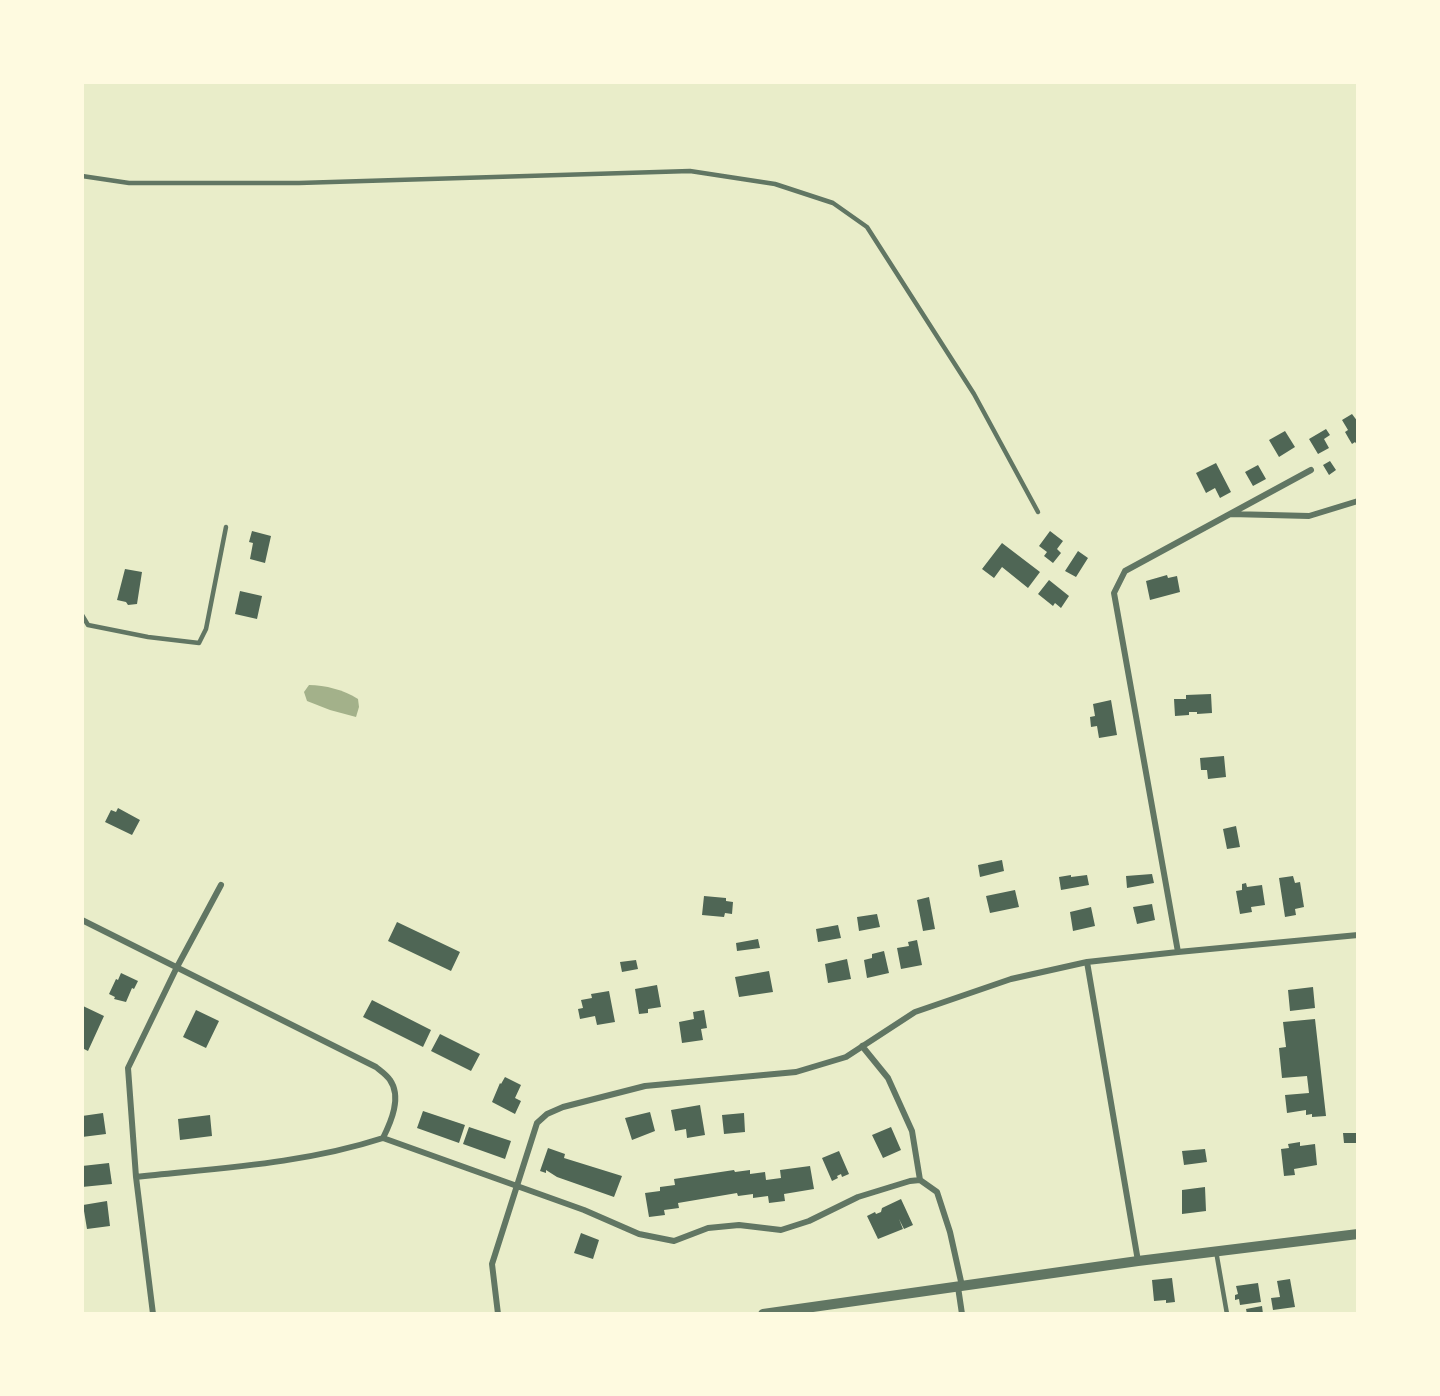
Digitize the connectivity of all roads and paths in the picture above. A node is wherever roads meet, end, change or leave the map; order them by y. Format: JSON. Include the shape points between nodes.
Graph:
{"nodes":[{"id":1,"x":82,"y":176,"type":"edge"},
{"id":2,"x":1311,"y":470,"type":"dead end"},
{"id":3,"x":1358,"y":501,"type":"edge"},
{"id":4,"x":1038,"y":512,"type":"dead end"},
{"id":5,"x":1230,"y":514,"type":"junction"},
{"id":6,"x":226,"y":528,"type":"dead end"},
{"id":7,"x":82,"y":615,"type":"edge"},
{"id":8,"x":221,"y":885,"type":"dead end"},
{"id":9,"x":82,"y":920,"type":"edge"},
{"id":10,"x":1358,"y":935,"type":"edge"},
{"id":11,"x":1179,"y":952,"type":"junction"},
{"id":12,"x":1087,"y":962,"type":"junction"},
{"id":13,"x":177,"y":968,"type":"junction"},
{"id":14,"x":862,"y":1046,"type":"junction"},
{"id":15,"x":383,"y":1138,"type":"junction"},
{"id":16,"x":136,"y":1177,"type":"junction"},
{"id":17,"x":920,"y":1180,"type":"junction"},
{"id":18,"x":517,"y":1187,"type":"junction"},
{"id":19,"x":1358,"y":1234,"type":"edge"},
{"id":20,"x":1216,"y":1251,"type":"junction"},
{"id":21,"x":1138,"y":1261,"type":"junction"},
{"id":22,"x":960,"y":1286,"type":"junction"},
{"id":23,"x":153,"y":1314,"type":"edge"},
{"id":24,"x":498,"y":1314,"type":"edge"},
{"id":25,"x":763,"y":1314,"type":"edge"},
{"id":26,"x":962,"y":1314,"type":"edge"},
{"id":27,"x":1227,"y":1314,"type":"edge"}],
"edges":[{"from":1,"to":4,"type":"lane","via":[[129,183],[299,183],[690,171],[775,184],[833,203],[867,227],[974,394]]},
{"from":2,"to":5,"type":"street"},
{"from":3,"to":5,"type":"street","via":[[1309,516]]},
{"from":5,"to":11,"type":"street","via":[[1125,571],[1114,593]]},
{"from":6,"to":7,"type":"lane","via":[[206,629],[199,643],[148,638],[88,625]]},
{"from":8,"to":13,"type":"street"},
{"from":9,"to":13,"type":"street"},
{"from":10,"to":11,"type":"street"},
{"from":11,"to":12,"type":"street"},
{"from":12,"to":14,"type":"street","via":[[1011,979],[915,1012]]},
{"from":12,"to":21,"type":"street"},
{"from":13,"to":15,"type":"street","via":[[376,1067],[391,1080],[395,1099],[394,1117]]},
{"from":13,"to":16,"type":"street","via":[[128,1068]]},
{"from":14,"to":17,"type":"street","via":[[888,1078],[912,1131]]},
{"from":14,"to":18,"type":"street","via":[[846,1057],[796,1072],[645,1086],[547,1113],[537,1123]]},
{"from":15,"to":16,"type":"street","via":[[350,1149],[273,1162]]},
{"from":15,"to":18,"type":"street"},
{"from":16,"to":23,"type":"street"},
{"from":17,"to":18,"type":"street","via":[[858,1197],[781,1230],[738,1225],[708,1228],[674,1241],[639,1233]]},
{"from":17,"to":22,"type":"street","via":[[937,1192],[950,1232]]},
{"from":18,"to":24,"type":"street","via":[[492,1264]]},
{"from":19,"to":20,"type":"street"},
{"from":20,"to":21,"type":"street"},
{"from":20,"to":27,"type":"lane"},
{"from":21,"to":22,"type":"street"},
{"from":22,"to":25,"type":"street"},
{"from":22,"to":26,"type":"street"}]}
